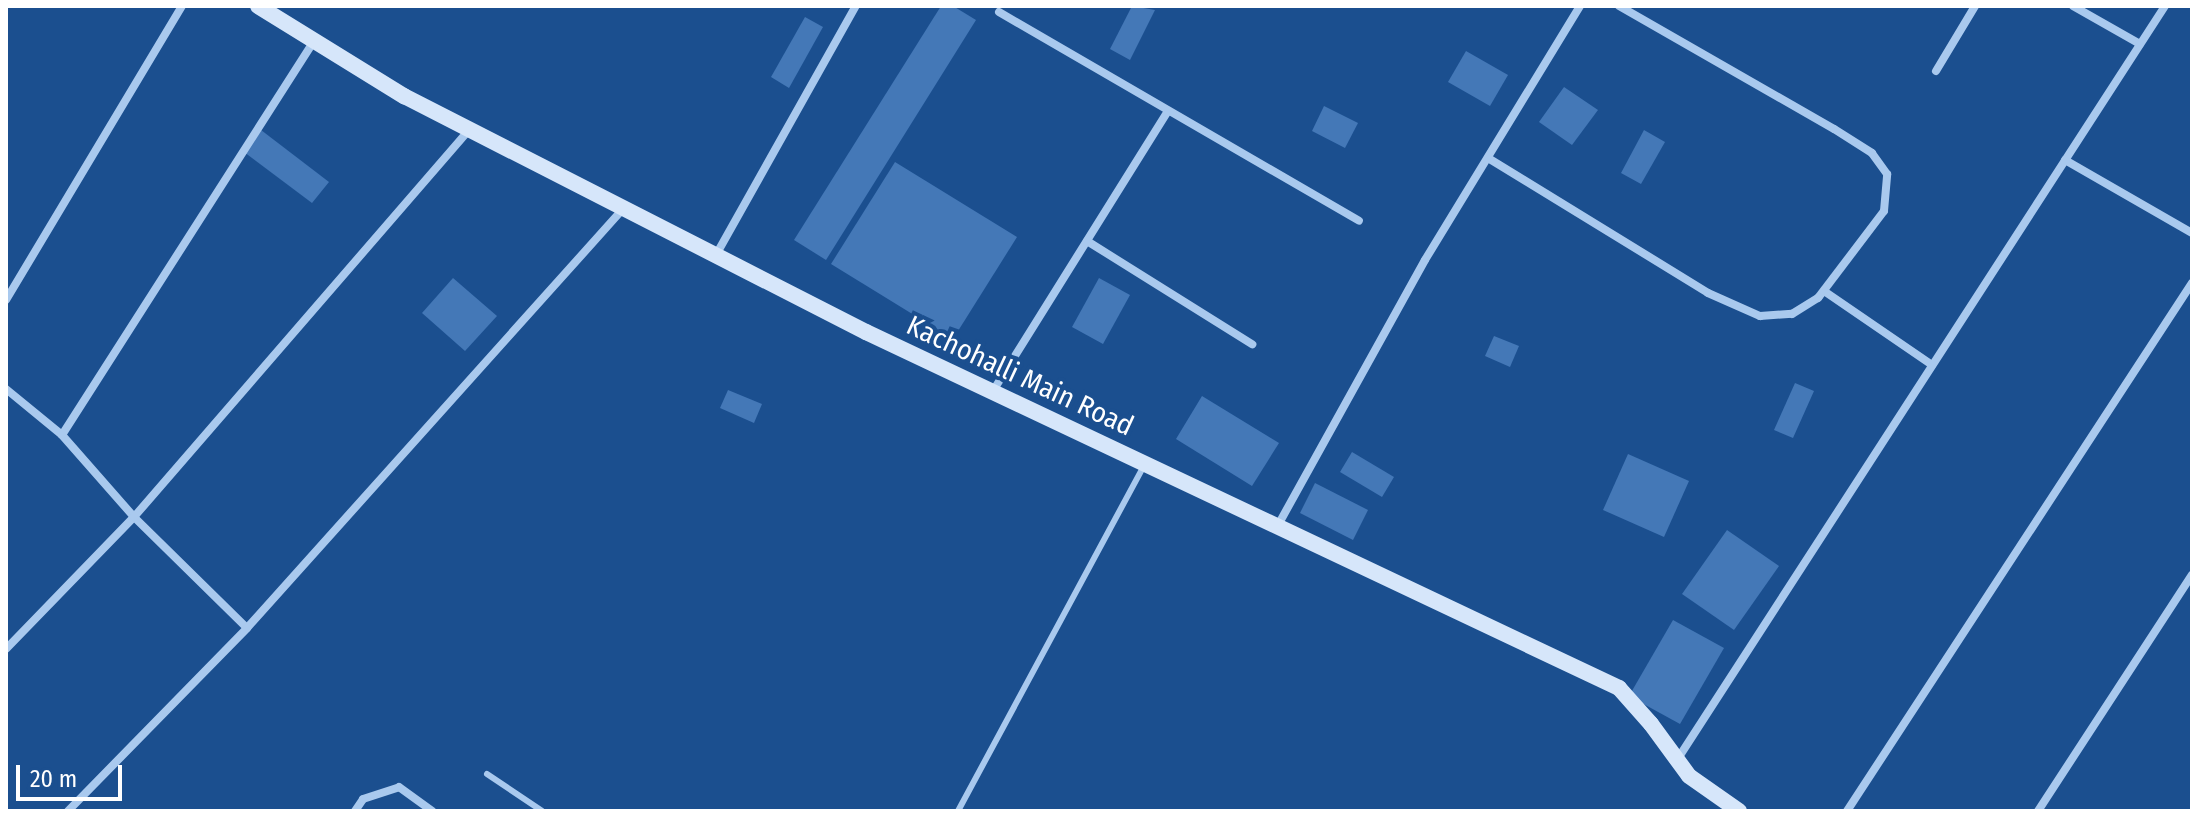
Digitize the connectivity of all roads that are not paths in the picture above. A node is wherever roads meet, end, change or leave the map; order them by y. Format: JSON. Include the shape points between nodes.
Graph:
{"nodes":[{"id":1,"x":182,"y":6,"type":"edge"},
{"id":2,"x":258,"y":6,"type":"edge"},
{"id":3,"x":856,"y":6,"type":"edge"},
{"id":4,"x":1580,"y":6,"type":"edge"},
{"id":5,"x":1619,"y":6,"type":"edge"},
{"id":6,"x":1975,"y":6,"type":"edge"},
{"id":7,"x":2073,"y":6,"type":"edge"},
{"id":8,"x":2165,"y":6,"type":"edge"},
{"id":9,"x":999,"y":12,"type":"dead end"},
{"id":10,"x":313,"y":43,"type":"junction"},
{"id":11,"x":2140,"y":44,"type":"junction"},
{"id":12,"x":1936,"y":71,"type":"dead end"},
{"id":13,"x":1168,"y":111,"type":"junction"},
{"id":14,"x":469,"y":130,"type":"junction"},
{"id":15,"x":1488,"y":158,"type":"junction"},
{"id":16,"x":2065,"y":160,"type":"junction"},
{"id":17,"x":623,"y":208,"type":"junction"},
{"id":18,"x":1359,"y":221,"type":"dead end"},
{"id":19,"x":2192,"y":233,"type":"edge"},
{"id":20,"x":1087,"y":241,"type":"junction"},
{"id":21,"x":716,"y":255,"type":"junction"},
{"id":22,"x":2192,"y":283,"type":"edge"},
{"id":23,"x":1824,"y":291,"type":"junction"},
{"id":24,"x":6,"y":300,"type":"edge"},
{"id":25,"x":1252,"y":344,"type":"dead end"},
{"id":26,"x":1932,"y":365,"type":"junction"},
{"id":27,"x":993,"y":392,"type":"junction"},
{"id":28,"x":8,"y":393,"type":"edge"},
{"id":29,"x":62,"y":435,"type":"junction"},
{"id":30,"x":1145,"y":464,"type":"junction"},
{"id":31,"x":134,"y":517,"type":"junction"},
{"id":32,"x":1277,"y":527,"type":"junction"},
{"id":33,"x":2192,"y":575,"type":"edge"},
{"id":34,"x":247,"y":628,"type":"junction"},
{"id":35,"x":6,"y":649,"type":"edge"},
{"id":36,"x":1677,"y":760,"type":"junction"},
{"id":37,"x":487,"y":774,"type":"dead end"},
{"id":38,"x":68,"y":811,"type":"edge"},
{"id":39,"x":355,"y":811,"type":"edge"},
{"id":40,"x":432,"y":811,"type":"edge"},
{"id":41,"x":542,"y":811,"type":"edge"},
{"id":42,"x":958,"y":811,"type":"edge"},
{"id":43,"x":1739,"y":811,"type":"edge"},
{"id":44,"x":1847,"y":811,"type":"edge"},
{"id":45,"x":2038,"y":811,"type":"edge"}],
"edges":[{"from":1,"to":24,"type":"street"},
{"from":2,"to":10,"type":"street","name":"Kachohalli Main Road"},
{"from":3,"to":21,"type":"street"},
{"from":4,"to":15,"type":"street"},
{"from":5,"to":23,"type":"street","via":[[1872,153],[1887,174],[1884,211]]},
{"from":6,"to":12,"type":"street"},
{"from":7,"to":11,"type":"street"},
{"from":8,"to":11,"type":"street"},
{"from":9,"to":13,"type":"street"},
{"from":10,"to":14,"type":"street","name":"Kachohalli Main Road"},
{"from":10,"to":29,"type":"street"},
{"from":11,"to":16,"type":"street"},
{"from":13,"to":18,"type":"street"},
{"from":13,"to":20,"type":"street"},
{"from":14,"to":17,"type":"street","name":"Kachohalli Main Road"},
{"from":14,"to":31,"type":"street"},
{"from":15,"to":23,"type":"street","via":[[1708,293],[1760,316],[1792,314]]},
{"from":15,"to":32,"type":"street","via":[[1425,260]]},
{"from":16,"to":19,"type":"street"},
{"from":16,"to":26,"type":"street"},
{"from":17,"to":21,"type":"street","name":"Kachohalli Main Road"},
{"from":17,"to":34,"type":"street"},
{"from":20,"to":25,"type":"street"},
{"from":20,"to":27,"type":"street"},
{"from":21,"to":27,"type":"street","name":"Kachohalli Main Road"},
{"from":22,"to":44,"type":"street"},
{"from":23,"to":26,"type":"street"},
{"from":26,"to":36,"type":"street"},
{"from":27,"to":30,"type":"street","name":"Kachohalli Main Road"},
{"from":28,"to":29,"type":"street"},
{"from":29,"to":31,"type":"street"},
{"from":30,"to":32,"type":"street","name":"Kachohalli Main Road"},
{"from":30,"to":42,"type":"lane"},
{"from":31,"to":34,"type":"street"},
{"from":31,"to":35,"type":"street"},
{"from":32,"to":36,"type":"street","name":"Kachohalli Main Road","via":[[1619,688]]},
{"from":33,"to":45,"type":"street"},
{"from":34,"to":38,"type":"street"},
{"from":36,"to":43,"type":"street","name":"Kachohalli Main Road","via":[[1689,776]]},
{"from":37,"to":41,"type":"lane"},
{"from":39,"to":40,"type":"street","via":[[363,799],[399,787]]}]}
